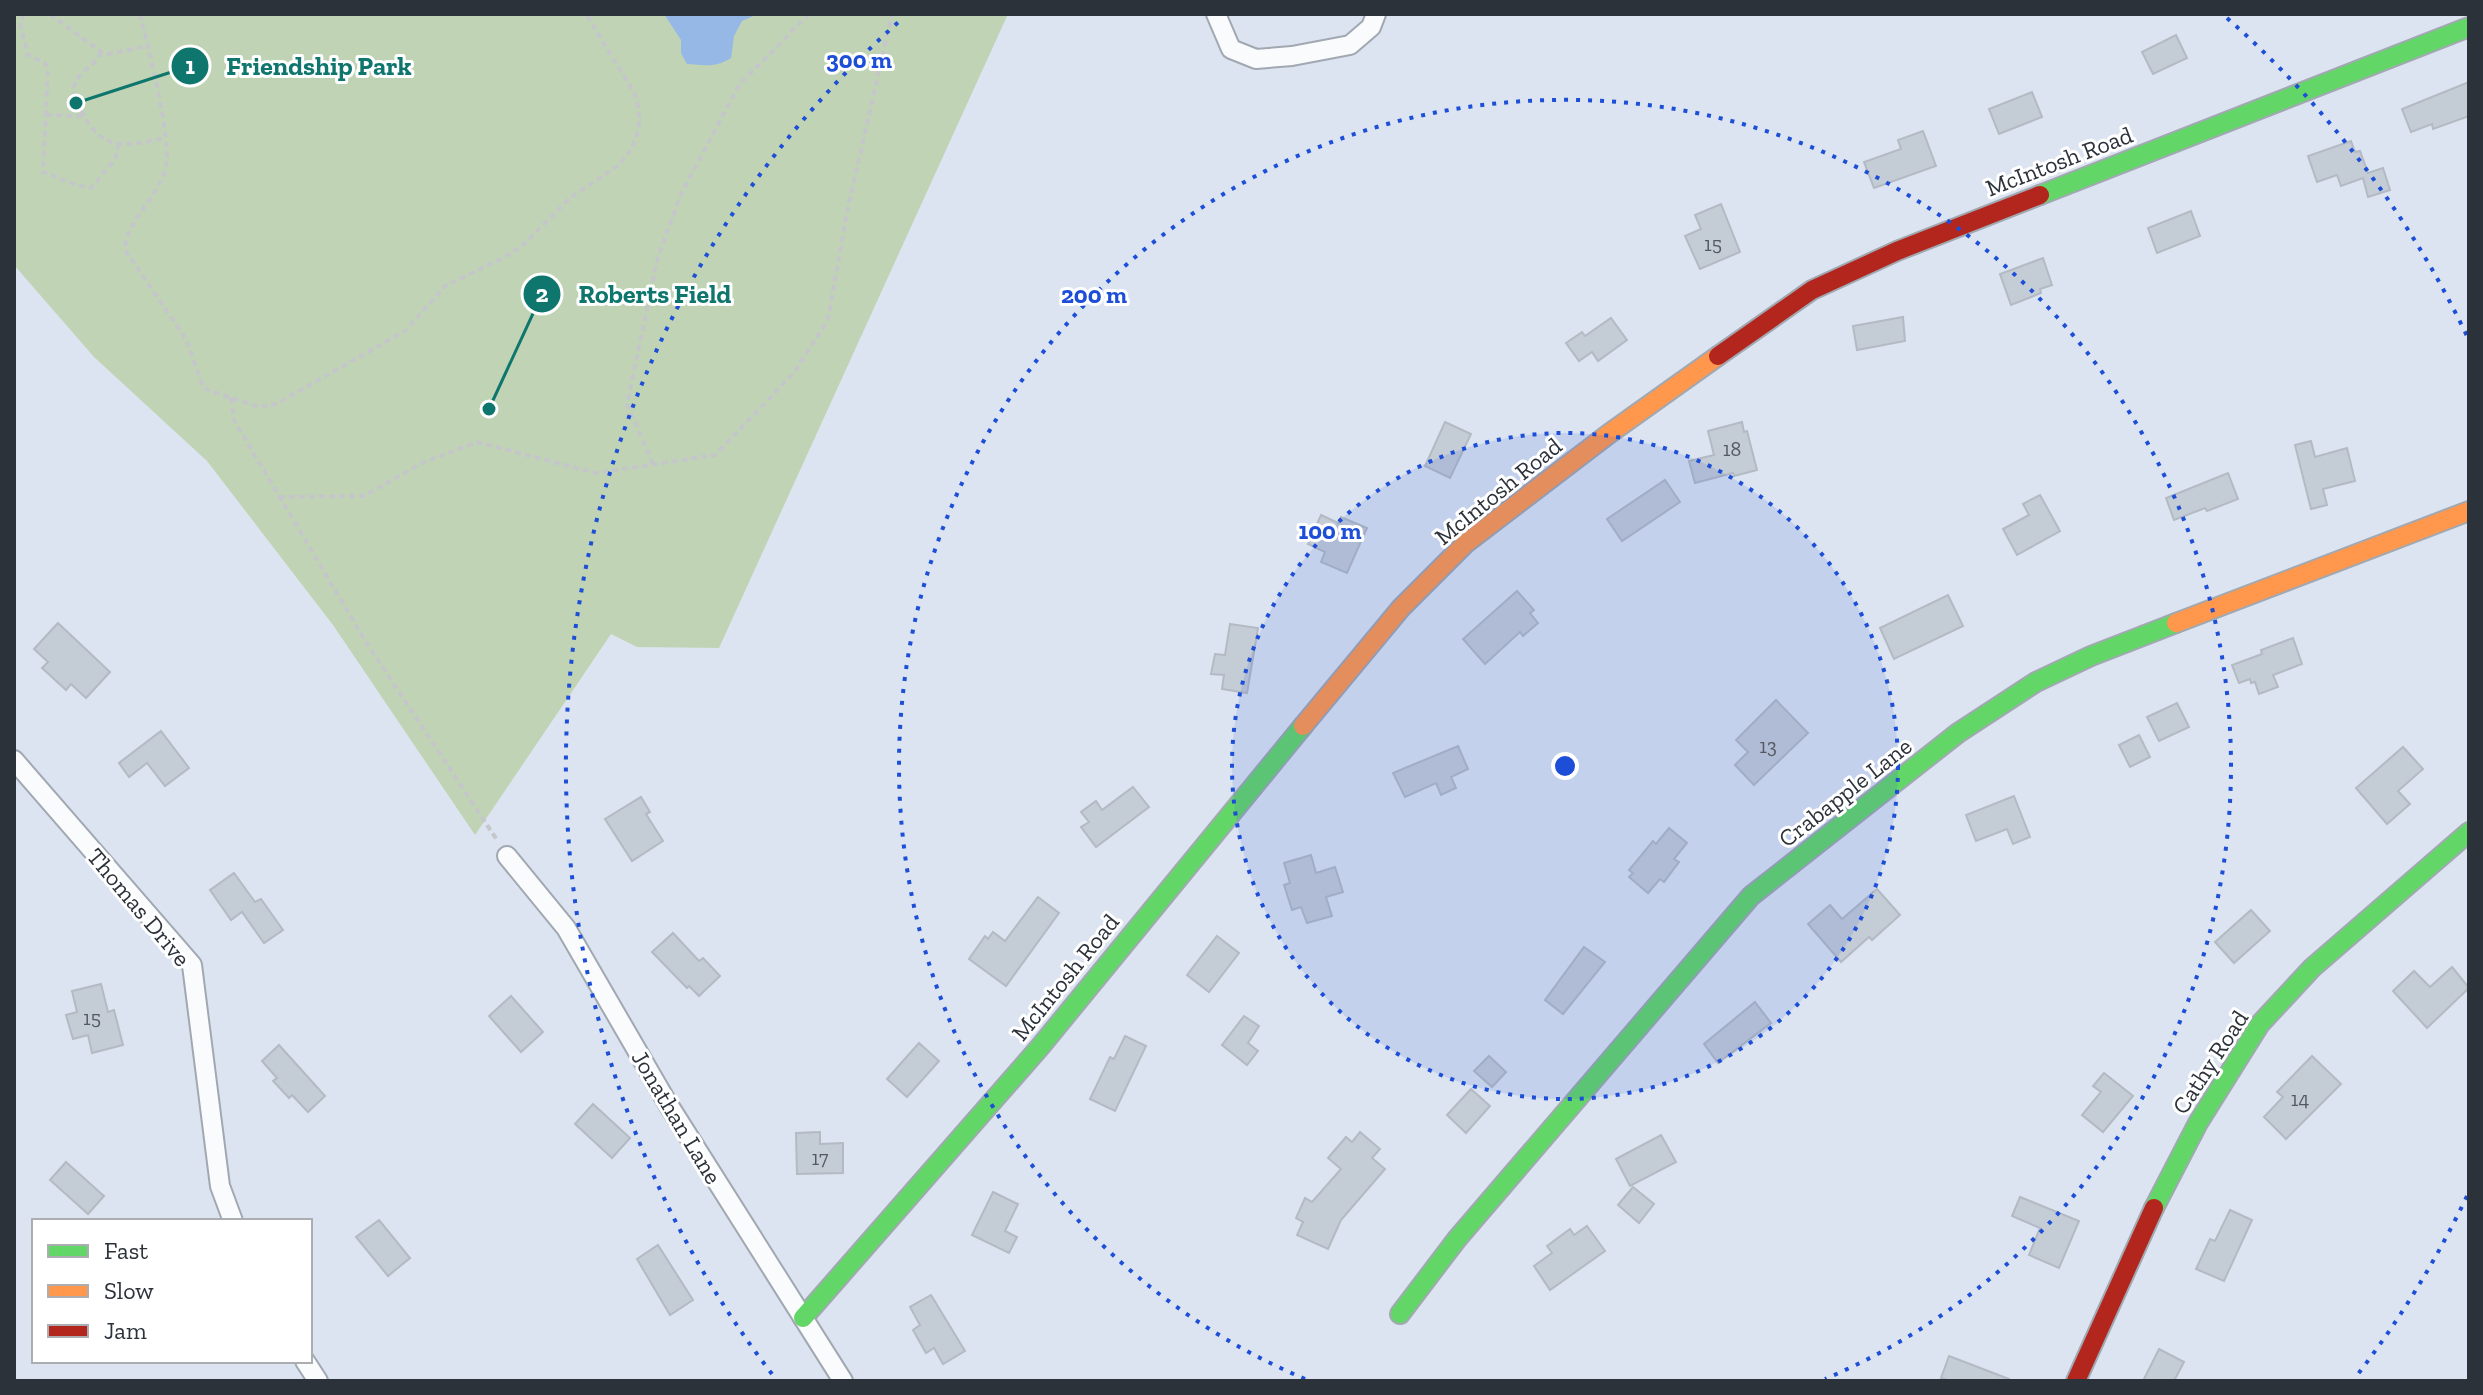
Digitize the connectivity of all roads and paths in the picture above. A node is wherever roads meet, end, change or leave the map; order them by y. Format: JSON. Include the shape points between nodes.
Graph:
{"nodes":[{"id":1,"x":24,"y":14,"type":"edge"},
{"id":2,"x":50,"y":14,"type":"edge"},
{"id":3,"x":140,"y":14,"type":"edge"},
{"id":4,"x":586,"y":14,"type":"edge"},
{"id":5,"x":809,"y":14,"type":"edge"},
{"id":6,"x":892,"y":14,"type":"edge"},
{"id":7,"x":1216,"y":14,"type":"edge"},
{"id":8,"x":1376,"y":14,"type":"edge"},
{"id":9,"x":2469,"y":27,"type":"edge"},
{"id":10,"x":148,"y":46,"type":"junction"},
{"id":11,"x":101,"y":52,"type":"junction"},
{"id":12,"x":46,"y":115,"type":"junction"},
{"id":13,"x":84,"y":116,"type":"junction"},
{"id":14,"x":165,"y":138,"type":"junction"},
{"id":15,"x":118,"y":146,"type":"junction"},
{"id":16,"x":231,"y":398,"type":"junction"},
{"id":17,"x":653,"y":464,"type":"junction"},
{"id":18,"x":279,"y":497,"type":"junction"},
{"id":19,"x":2469,"y":511,"type":"edge"},
{"id":20,"x":14,"y":760,"type":"edge"},
{"id":21,"x":2469,"y":832,"type":"edge"},
{"id":22,"x":507,"y":856,"type":"joint"},
{"id":23,"x":232,"y":1219,"type":"edge"},
{"id":24,"x":1400,"y":1314,"type":"dead end"},
{"id":25,"x":803,"y":1318,"type":"junction"},
{"id":26,"x":306,"y":1363,"type":"edge"},
{"id":27,"x":318,"y":1381,"type":"edge"},
{"id":28,"x":843,"y":1381,"type":"edge"},
{"id":29,"x":2076,"y":1381,"type":"edge"}],
"edges":[{"from":1,"to":12,"type":"path","via":[[20,23],[27,51],[48,69]]},
{"from":2,"to":11,"type":"path"},
{"from":3,"to":10,"type":"path"},
{"from":4,"to":16,"type":"path","via":[[635,94],[639,111],[632,148],[619,165],[570,198],[523,245],[445,286],[405,331],[276,404],[259,407]]},
{"from":5,"to":17,"type":"path","via":[[739,85],[681,194],[658,257],[627,404]]},
{"from":6,"to":17,"type":"path","via":[[828,320],[793,374],[715,455]]},
{"from":7,"to":8,"type":"street","via":[[1231,49],[1256,59],[1350,45],[1371,27]]},
{"from":9,"to":25,"type":"street","name":"McIntosh Road","via":[[1911,245],[1812,290],[1466,543],[1401,608],[1040,1047]]},
{"from":10,"to":11,"type":"path"},
{"from":10,"to":14,"type":"path"},
{"from":11,"to":13,"type":"path","via":[[74,86]]},
{"from":12,"to":13,"type":"path"},
{"from":12,"to":15,"type":"path","via":[[43,172],[95,186],[116,158]]},
{"from":13,"to":15,"type":"path","via":[[98,135]]},
{"from":14,"to":15,"type":"path"},
{"from":14,"to":16,"type":"path","via":[[168,155],[161,182],[127,235],[125,250],[186,339],[202,384]]},
{"from":16,"to":18,"type":"path","via":[[234,420]]},
{"from":17,"to":18,"type":"path","via":[[596,473],[477,442],[422,463],[364,496]]},
{"from":18,"to":22,"type":"path","via":[[364,639]]},
{"from":19,"to":24,"type":"street","name":"Crabapple Lane","via":[[2091,656],[2036,682],[1958,733],[1751,896],[1457,1239]]},
{"from":20,"to":23,"type":"street","name":"Thomas Drive","via":[[192,965],[220,1186]]},
{"from":21,"to":29,"type":"street","name":"Cathy Road","via":[[2312,968],[2260,1024],[2198,1123],[2150,1215]]},
{"from":22,"to":25,"type":"street","name":"Jonathan Lane","via":[[566,928],[668,1104]]},
{"from":25,"to":28,"type":"street","name":"Jonathan Lane"},
{"from":26,"to":27,"type":"street"}]}
